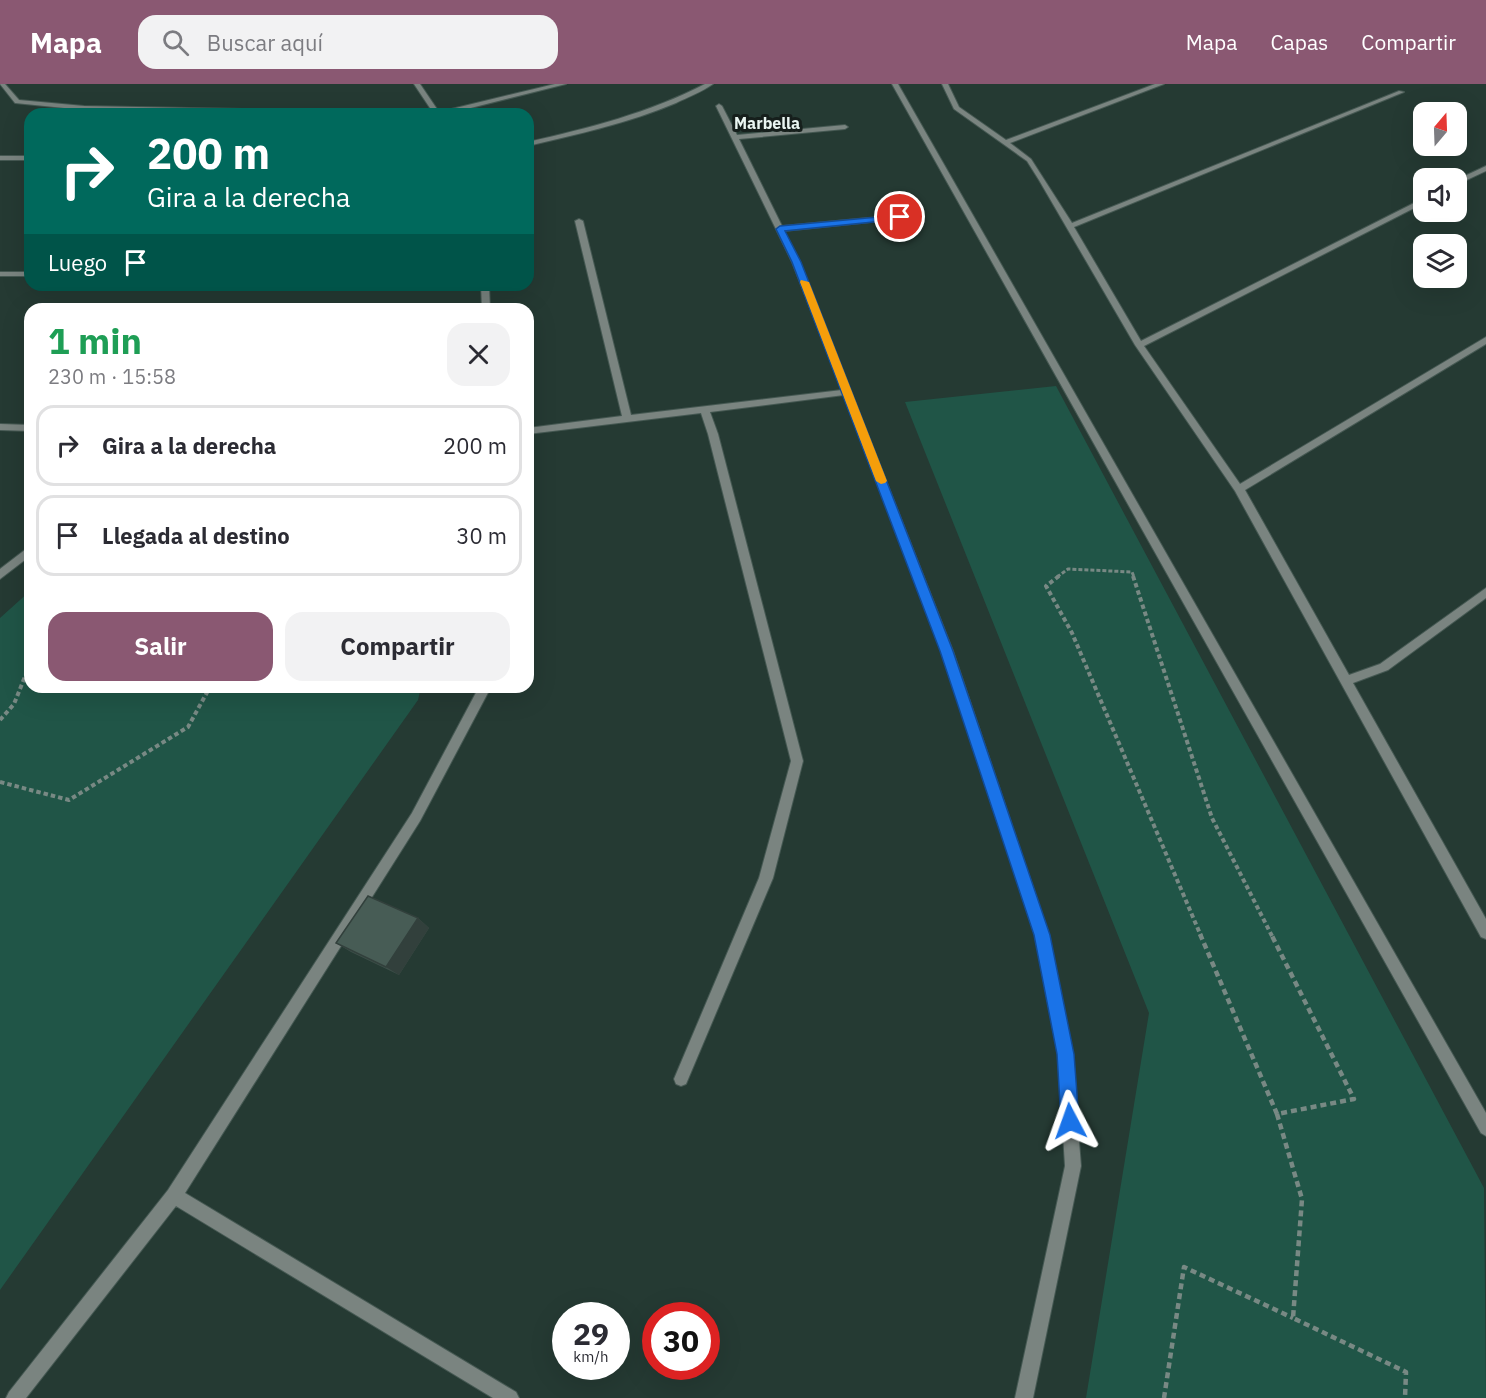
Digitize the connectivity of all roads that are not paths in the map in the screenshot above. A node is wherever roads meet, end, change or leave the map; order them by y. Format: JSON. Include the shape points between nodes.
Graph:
{"nodes":[{"id":1,"x":2,"y":84,"type":"edge"},
{"id":2,"x":417,"y":84,"type":"edge"},
{"id":3,"x":563,"y":84,"type":"edge"},
{"id":4,"x":710,"y":84,"type":"edge"},
{"id":5,"x":895,"y":84,"type":"edge"},
{"id":6,"x":945,"y":84,"type":"edge"},
{"id":7,"x":1161,"y":84,"type":"edge"},
{"id":8,"x":1401,"y":92,"type":"dead end"},
{"id":9,"x":719,"y":106,"type":"dead end"},
{"id":10,"x":84,"y":108,"type":"edge"},
{"id":11,"x":434,"y":108,"type":"edge"},
{"id":12,"x":463,"y":108,"type":"edge"},
{"id":13,"x":845,"y":127,"type":"dead end"},
{"id":14,"x":735,"y":137,"type":"junction"},
{"id":15,"x":534,"y":143,"type":"edge"},
{"id":16,"x":1005,"y":144,"type":"junction"},
{"id":17,"x":0,"y":158,"type":"edge"},
{"id":18,"x":24,"y":158,"type":"edge"},
{"id":19,"x":1486,"y":168,"type":"edge"},
{"id":20,"x":1467,"y":178,"type":"edge"},
{"id":21,"x":1413,"y":206,"type":"edge"},
{"id":22,"x":900,"y":217,"type":"dead end"},
{"id":23,"x":579,"y":221,"type":"dead end"},
{"id":24,"x":1070,"y":226,"type":"junction"},
{"id":25,"x":780,"y":229,"type":"junction"},
{"id":26,"x":0,"y":274,"type":"edge"},
{"id":27,"x":24,"y":274,"type":"edge"},
{"id":28,"x":1486,"y":340,"type":"edge"},
{"id":29,"x":1139,"y":345,"type":"junction"},
{"id":30,"x":847,"y":392,"type":"junction"},
{"id":31,"x":704,"y":408,"type":"junction"},
{"id":32,"x":627,"y":418,"type":"junction"},
{"id":33,"x":0,"y":427,"type":"edge"},
{"id":34,"x":24,"y":428,"type":"edge"},
{"id":35,"x":534,"y":430,"type":"edge"},
{"id":36,"x":1239,"y":489,"type":"junction"},
{"id":37,"x":24,"y":555,"type":"edge"},
{"id":38,"x":0,"y":575,"type":"edge"},
{"id":39,"x":1486,"y":592,"type":"edge"},
{"id":40,"x":1347,"y":680,"type":"junction"},
{"id":41,"x":482,"y":693,"type":"edge"},
{"id":42,"x":1486,"y":932,"type":"edge"},
{"id":43,"x":681,"y":1079,"type":"dead end"},
{"id":44,"x":1486,"y":1128,"type":"edge"},
{"id":45,"x":174,"y":1196,"type":"junction"},
{"id":46,"x":15,"y":1398,"type":"edge"},
{"id":47,"x":510,"y":1398,"type":"edge"},
{"id":48,"x":1024,"y":1398,"type":"edge"}],
"edges":[{"from":1,"to":10,"type":"street","via":[[17,102]]},
{"from":2,"to":11,"type":"street"},
{"from":3,"to":12,"type":"street"},
{"from":4,"to":15,"type":"street","via":[[630,119]]},
{"from":5,"to":44,"type":"street"},
{"from":6,"to":16,"type":"street","via":[[956,108]]},
{"from":7,"to":16,"type":"street"},
{"from":8,"to":24,"type":"street"},
{"from":9,"to":14,"type":"street"},
{"from":13,"to":14,"type":"street"},
{"from":14,"to":25,"type":"street"},
{"from":16,"to":24,"type":"street","via":[[1029,160]]},
{"from":17,"to":18,"type":"street"},
{"from":19,"to":20,"type":"street"},
{"from":21,"to":29,"type":"street"},
{"from":22,"to":25,"type":"street"},
{"from":23,"to":32,"type":"street"},
{"from":24,"to":29,"type":"street"},
{"from":25,"to":30,"type":"street"},
{"from":26,"to":27,"type":"street"},
{"from":28,"to":36,"type":"street"},
{"from":29,"to":36,"type":"street"},
{"from":30,"to":31,"type":"street"},
{"from":30,"to":48,"type":"street","via":[[947,651],[1038,924],[1065,1054],[1073,1166]]},
{"from":31,"to":32,"type":"street"},
{"from":31,"to":43,"type":"street","via":[[797,761],[766,878]]},
{"from":32,"to":35,"type":"street"},
{"from":33,"to":34,"type":"street"},
{"from":36,"to":40,"type":"street"},
{"from":37,"to":38,"type":"street"},
{"from":39,"to":40,"type":"street","via":[[1384,667]]},
{"from":40,"to":42,"type":"street"},
{"from":41,"to":45,"type":"street","via":[[416,817]]},
{"from":45,"to":46,"type":"street"},
{"from":45,"to":47,"type":"street"}]}
